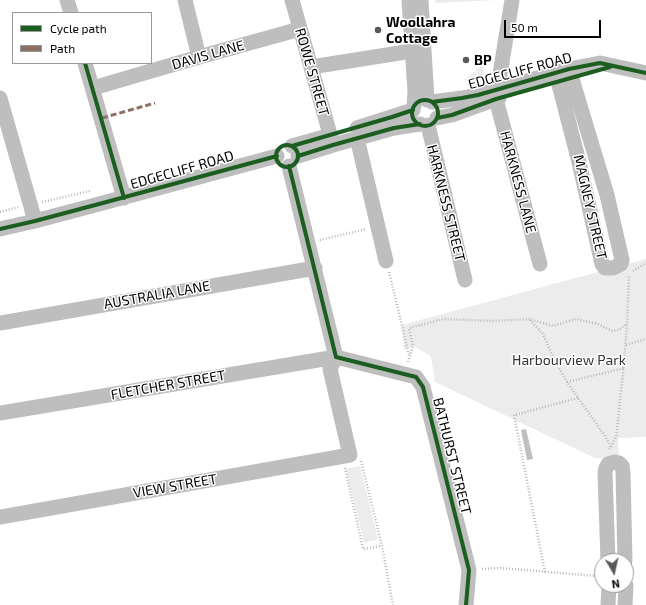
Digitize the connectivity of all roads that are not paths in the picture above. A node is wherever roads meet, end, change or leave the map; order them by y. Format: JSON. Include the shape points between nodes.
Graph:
{"nodes":[{"id":1,"x":67,"y":0,"type":"edge"},
{"id":2,"x":185,"y":0,"type":"edge"},
{"id":3,"x":292,"y":0,"type":"edge"},
{"id":4,"x":409,"y":0,"type":"edge"},
{"id":5,"x":420,"y":0,"type":"edge"},
{"id":6,"x":512,"y":0,"type":"edge"},
{"id":7,"x":71,"y":12,"type":"edge"},
{"id":8,"x":300,"y":29,"type":"junction"},
{"id":9,"x":412,"y":51,"type":"junction"},
{"id":10,"x":199,"y":57,"type":"junction"},
{"id":11,"x":86,"y":64,"type":"edge"},
{"id":12,"x":311,"y":67,"type":"junction"},
{"id":13,"x":646,"y":72,"type":"edge"},
{"id":14,"x":564,"y":75,"type":"junction"},
{"id":15,"x":93,"y":88,"type":"junction"},
{"id":16,"x":497,"y":94,"type":"junction"},
{"id":17,"x":0,"y":98,"type":"edge"},
{"id":18,"x":422,"y":104,"type":"junction"},
{"id":19,"x":3,"y":117,"type":"edge"},
{"id":20,"x":428,"y":122,"type":"junction"},
{"id":21,"x":357,"y":138,"type":"junction"},
{"id":22,"x":331,"y":140,"type":"junction"},
{"id":23,"x":293,"y":156,"type":"junction"},
{"id":24,"x":124,"y":198,"type":"junction"},
{"id":25,"x":35,"y":221,"type":"junction"},
{"id":26,"x":0,"y":229,"type":"edge"},
{"id":27,"x":386,"y":261,"type":"road end"},
{"id":28,"x":540,"y":264,"type":"dead end"},
{"id":29,"x":315,"y":268,"type":"junction"},
{"id":30,"x":465,"y":280,"type":"dead end"},
{"id":31,"x":0,"y":323,"type":"edge"},
{"id":32,"x":336,"y":356,"type":"junction"},
{"id":33,"x":0,"y":413,"type":"edge"},
{"id":34,"x":0,"y":516,"type":"edge"},
{"id":35,"x":608,"y":553,"type":"edge"},
{"id":36,"x":625,"y":553,"type":"edge"},
{"id":37,"x":606,"y":593,"type":"edge"},
{"id":38,"x":626,"y":593,"type":"edge"},
{"id":39,"x":466,"y":605,"type":"edge"},
{"id":40,"x":608,"y":605,"type":"edge"},
{"id":41,"x":625,"y":605,"type":"edge"}],
"edges":[{"from":1,"to":7,"type":"street"},
{"from":2,"to":10,"type":"street"},
{"from":3,"to":8,"type":"street","name":"ROWE STREET"},
{"from":4,"to":9,"type":"street"},
{"from":5,"to":18,"type":"street"},
{"from":6,"to":16,"type":"street"},
{"from":8,"to":10,"type":"street","name":"DAVIS LANE"},
{"from":8,"to":12,"type":"street","name":"ROWE STREET"},
{"from":9,"to":12,"type":"street"},
{"from":9,"to":18,"type":"street","via":[[415,92]]},
{"from":10,"to":15,"type":"street","name":"DAVIS LANE"},
{"from":11,"to":15,"type":"street"},
{"from":12,"to":22,"type":"street","name":"ROWE STREET"},
{"from":13,"to":14,"type":"street","name":"EDGECLIFF ROAD","via":[[600,63]]},
{"from":14,"to":14,"type":"street","name":"MAGNEY STREET","via":[[607,195],[622,260],[621,264],[613,268],[605,268],[602,264],[579,162]]},
{"from":14,"to":16,"type":"street","name":"EDGECLIFF ROAD"},
{"from":15,"to":24,"type":"street"},
{"from":16,"to":18,"type":"street","name":"EDGECLIFF ROAD"},
{"from":16,"to":20,"type":"street","name":"EDGECLIFF ROAD","via":[[452,115]]},
{"from":16,"to":28,"type":"street","name":"HARKNESS LANE"},
{"from":17,"to":19,"type":"street"},
{"from":18,"to":20,"type":"street","via":[[412,113],[414,120]]},
{"from":18,"to":20,"type":"street","via":[[435,104],[438,111]]},
{"from":18,"to":22,"type":"street","name":"EDGECLIFF ROAD"},
{"from":19,"to":25,"type":"street"},
{"from":20,"to":21,"type":"street","name":"EDGECLIFF ROAD"},
{"from":20,"to":30,"type":"street","name":"HARKNESS STREET"},
{"from":21,"to":22,"type":"street","name":"EDGECLIFF ROAD"},
{"from":21,"to":27,"type":"street"},
{"from":22,"to":23,"type":"street","name":"EDGECLIFF ROAD"},
{"from":23,"to":24,"type":"street","name":"EDGECLIFF ROAD","via":[[290,145],[283,146],[276,156]]},
{"from":23,"to":29,"type":"street","via":[[308,243]]},
{"from":24,"to":25,"type":"street","name":"EDGECLIFF ROAD"},
{"from":25,"to":26,"type":"street","name":"EDGECLIFF ROAD"},
{"from":29,"to":31,"type":"street","name":"AUSTRALIA LANE"},
{"from":29,"to":32,"type":"street"},
{"from":32,"to":33,"type":"street","name":"FLETCHER STREET"},
{"from":32,"to":34,"type":"street","name":"VIEW STREET","via":[[330,369],[346,455]]},
{"from":32,"to":39,"type":"street","name":"BATHURST STREET","via":[[416,377],[423,387],[469,570]]},
{"from":35,"to":36,"type":"street","via":[[605,473],[608,464],[615,462],[619,462],[623,472]]},
{"from":37,"to":40,"type":"street"},
{"from":38,"to":41,"type":"street"}]}
